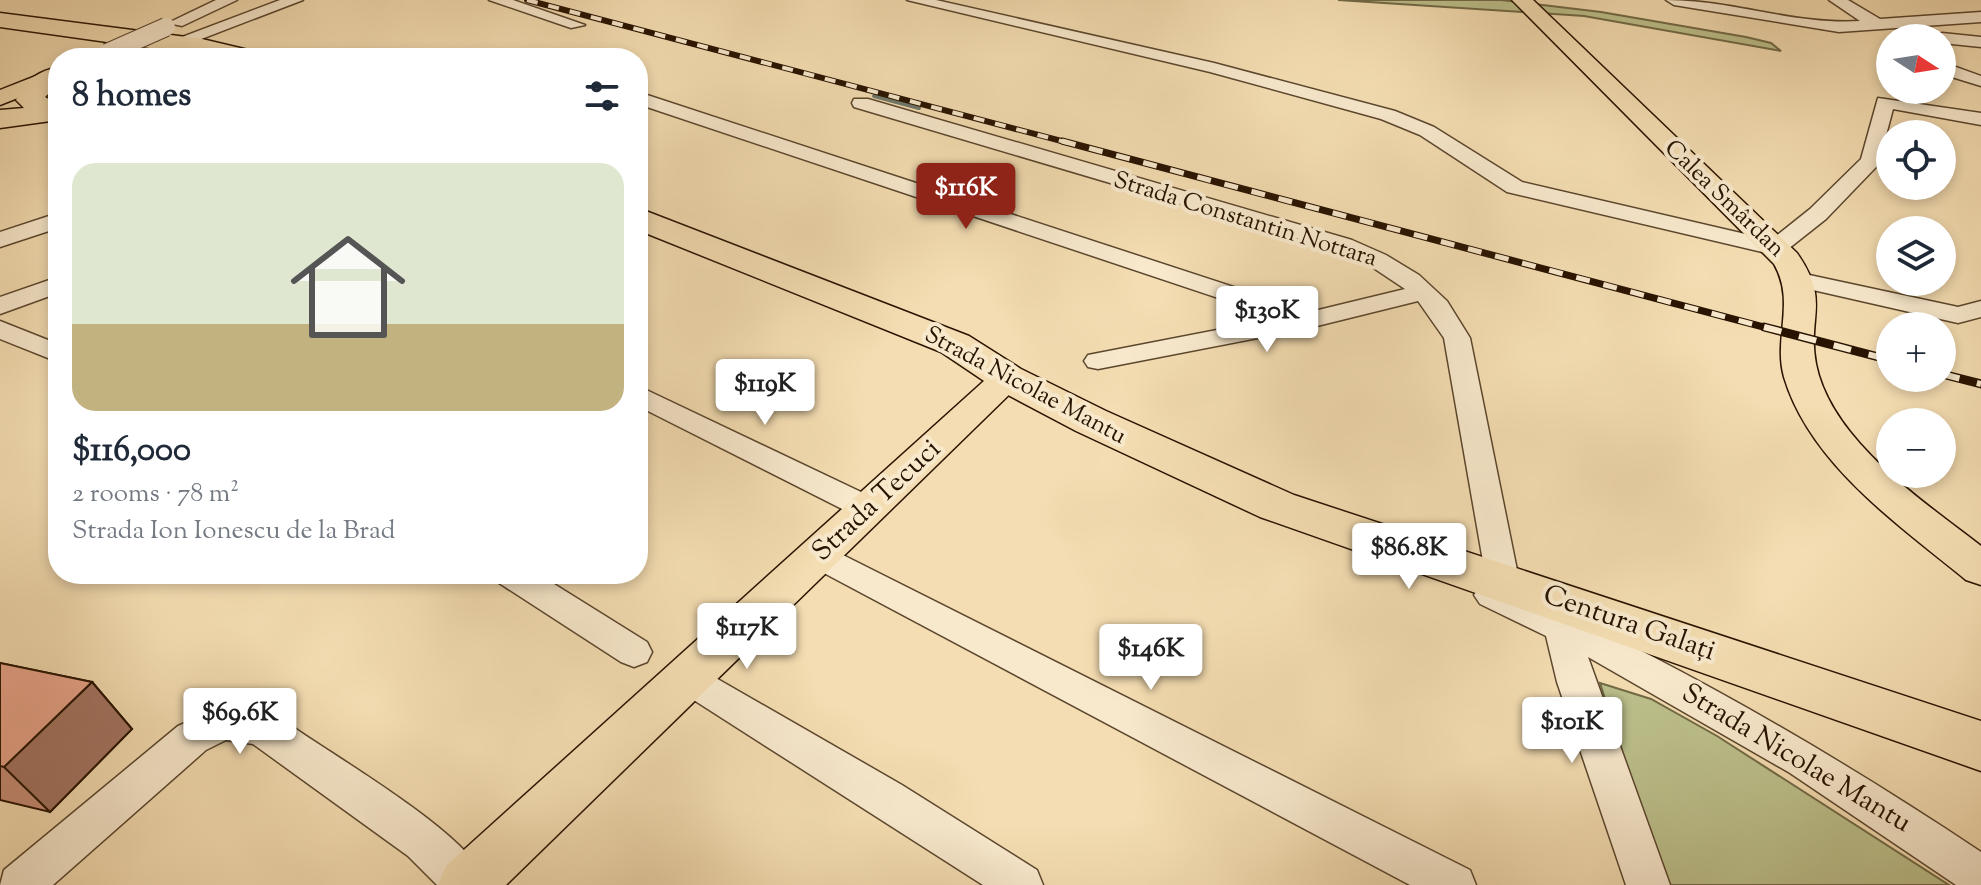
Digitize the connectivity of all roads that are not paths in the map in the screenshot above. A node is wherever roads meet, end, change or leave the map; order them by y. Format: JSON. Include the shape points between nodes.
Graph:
{"nodes":[{"id":1,"x":229,"y":0,"type":"edge"},
{"id":2,"x":295,"y":0,"type":"edge"},
{"id":3,"x":497,"y":0,"type":"edge"},
{"id":4,"x":915,"y":0,"type":"edge"},
{"id":5,"x":1522,"y":0,"type":"edge"},
{"id":6,"x":1674,"y":0,"type":"edge"},
{"id":7,"x":1837,"y":0,"type":"edge"},
{"id":8,"x":1981,"y":17,"type":"edge"},
{"id":9,"x":0,"y":20,"type":"edge"},
{"id":10,"x":1878,"y":24,"type":"edge"},
{"id":11,"x":1926,"y":24,"type":"edge"},
{"id":12,"x":577,"y":25,"type":"dead end"},
{"id":13,"x":1876,"y":29,"type":"edge"},
{"id":14,"x":172,"y":35,"type":"junction"},
{"id":15,"x":1956,"y":40,"type":"edge"},
{"id":16,"x":1981,"y":42,"type":"edge"},
{"id":17,"x":126,"y":48,"type":"edge"},
{"id":18,"x":217,"y":48,"type":"edge"},
{"id":19,"x":1956,"y":75,"type":"edge"},
{"id":20,"x":48,"y":77,"type":"edge"},
{"id":21,"x":48,"y":78,"type":"edge"},
{"id":22,"x":48,"y":80,"type":"edge"},
{"id":23,"x":1981,"y":81,"type":"edge"},
{"id":24,"x":0,"y":90,"type":"edge"},
{"id":25,"x":0,"y":98,"type":"edge"},
{"id":26,"x":648,"y":101,"type":"edge"},
{"id":27,"x":861,"y":103,"type":"dead end"},
{"id":28,"x":0,"y":106,"type":"edge"},
{"id":29,"x":48,"y":109,"type":"edge"},
{"id":30,"x":48,"y":111,"type":"edge"},
{"id":31,"x":48,"y":113,"type":"edge"},
{"id":32,"x":0,"y":119,"type":"edge"},
{"id":33,"x":1981,"y":119,"type":"edge"},
{"id":34,"x":648,"y":222,"type":"edge"},
{"id":35,"x":48,"y":223,"type":"edge"},
{"id":36,"x":648,"y":237,"type":"edge"},
{"id":37,"x":0,"y":240,"type":"edge"},
{"id":38,"x":1775,"y":248,"type":"junction"},
{"id":39,"x":1800,"y":280,"type":"junction"},
{"id":40,"x":48,"y":288,"type":"edge"},
{"id":41,"x":1423,"y":292,"type":"junction"},
{"id":42,"x":0,"y":306,"type":"edge"},
{"id":43,"x":1981,"y":309,"type":"edge"},
{"id":44,"x":1309,"y":320,"type":"junction"},
{"id":45,"x":3,"y":333,"type":"edge"},
{"id":46,"x":48,"y":350,"type":"edge"},
{"id":47,"x":1098,"y":361,"type":"dead end"},
{"id":48,"x":1007,"y":378,"type":"junction"},
{"id":49,"x":648,"y":400,"type":"edge"},
{"id":50,"x":1277,"y":506,"type":"junction"},
{"id":51,"x":869,"y":509,"type":"junction"},
{"id":52,"x":819,"y":555,"type":"junction"},
{"id":53,"x":1981,"y":569,"type":"edge"},
{"id":54,"x":1502,"y":580,"type":"junction"},
{"id":55,"x":527,"y":584,"type":"edge"},
{"id":56,"x":1562,"y":628,"type":"junction"},
{"id":57,"x":634,"y":652,"type":"dead end"},
{"id":58,"x":688,"y":677,"type":"junction"},
{"id":59,"x":1981,"y":746,"type":"edge"},
{"id":60,"x":1981,"y":877,"type":"edge"},
{"id":61,"x":20,"y":885,"type":"edge"},
{"id":62,"x":467,"y":885,"type":"edge"},
{"id":63,"x":1021,"y":885,"type":"edge"},
{"id":64,"x":1454,"y":885,"type":"edge"},
{"id":65,"x":1648,"y":885,"type":"edge"}],
"edges":[{"from":1,"to":14,"type":"street"},
{"from":2,"to":14,"type":"street"},
{"from":3,"to":12,"type":"street"},
{"from":4,"to":38,"type":"street","via":[[1227,71],[1388,115],[1427,131],[1515,187]]},
{"from":5,"to":38,"type":"main road","name":"Calea Smârdan"},
{"from":6,"to":13,"type":"street","via":[[1787,22]]},
{"from":7,"to":10,"type":"street"},
{"from":8,"to":11,"type":"street"},
{"from":9,"to":14,"type":"highway"},
{"from":14,"to":17,"type":"street","bridge":true},
{"from":14,"to":18,"type":"highway"},
{"from":15,"to":16,"type":"street"},
{"from":19,"to":23,"type":"street"},
{"from":20,"to":24,"type":"main road"},
{"from":21,"to":25,"type":"main road"},
{"from":22,"to":29,"type":"highway","via":[[30,100]]},
{"from":26,"to":44,"type":"street"},
{"from":27,"to":41,"type":"street","name":"Strada Constantin Nottara","via":[[1344,245],[1391,265]]},
{"from":28,"to":30,"type":"highway"},
{"from":31,"to":32,"type":"highway"},
{"from":33,"to":38,"type":"street","via":[[1885,102],[1871,161]]},
{"from":34,"to":48,"type":"highway","name":"Strada Nicolae Mantu","via":[[948,341]]},
{"from":35,"to":37,"type":"street"},
{"from":36,"to":48,"type":"highway"},
{"from":38,"to":39,"type":"main road","name":"Calea Smârdan"},
{"from":39,"to":43,"type":"street","via":[[1958,315]]},
{"from":39,"to":53,"type":"main road","name":"Calea Smârdan","via":[[1804,301],[1799,362],[1818,411],[1861,464]]},
{"from":40,"to":42,"type":"street"},
{"from":41,"to":44,"type":"street"},
{"from":41,"to":54,"type":"street","name":"Strada Constantin Nottara","via":[[1457,338]]},
{"from":44,"to":47,"type":"street"},
{"from":45,"to":46,"type":"street"},
{"from":48,"to":50,"type":"highway","name":"Strada Nicolae Mantu","via":[[1150,451]]},
{"from":48,"to":51,"type":"main road","name":"Strada Tecuci"},
{"from":49,"to":51,"type":"street"},
{"from":50,"to":54,"type":"highway","name":"Centura Galați"},
{"from":50,"to":56,"type":"street","name":"Strada Nicolae Mantu"},
{"from":51,"to":52,"type":"main road","name":"Strada Tecuci"},
{"from":52,"to":58,"type":"main road","name":"Strada Tecuci"},
{"from":52,"to":64,"type":"street"},
{"from":54,"to":59,"type":"highway","name":"Centura Galați"},
{"from":55,"to":57,"type":"street"},
{"from":56,"to":60,"type":"street","name":"Strada Nicolae Mantu","via":[[1769,740]]},
{"from":56,"to":65,"type":"street"},
{"from":58,"to":62,"type":"main road","name":"Strada Tecuci"},
{"from":58,"to":63,"type":"street"},
{"from":61,"to":62,"type":"street","via":[[192,738],[212,726],[237,722],[258,725],[279,739],[423,842]]}]}
